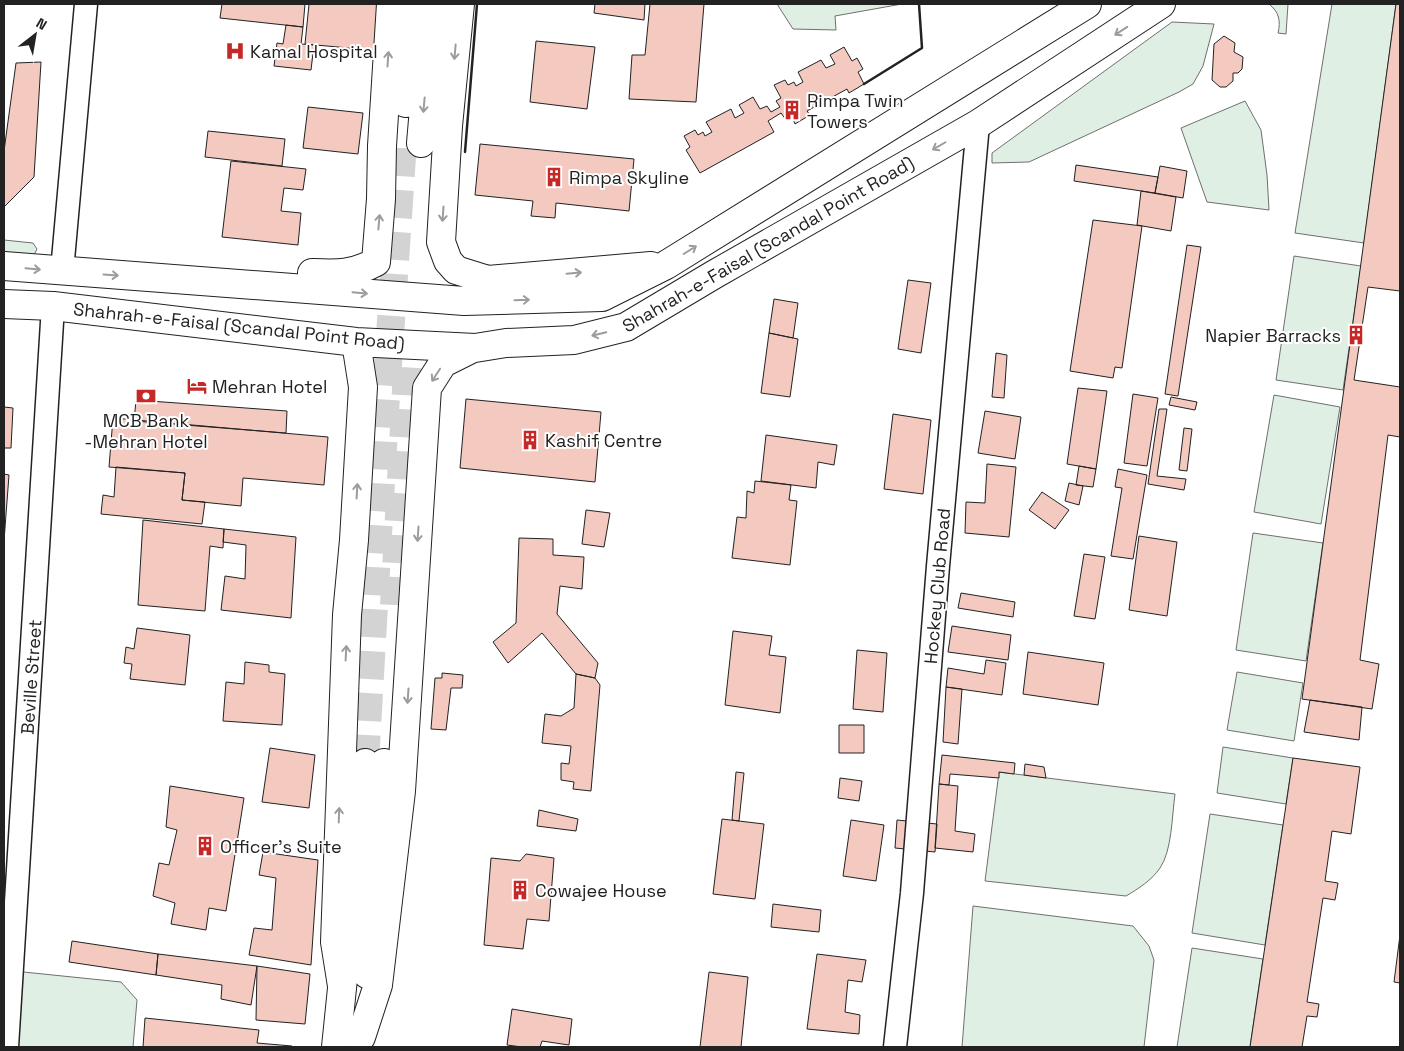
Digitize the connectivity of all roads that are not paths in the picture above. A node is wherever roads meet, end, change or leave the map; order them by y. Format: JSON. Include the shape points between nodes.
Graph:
{"nodes":[{"id":1,"x":86,"y":4,"type":"edge"},
{"id":2,"x":391,"y":4,"type":"edge"},
{"id":3,"x":413,"y":4,"type":"edge"},
{"id":4,"x":433,"y":4,"type":"edge"},
{"id":5,"x":460,"y":4,"type":"edge"},
{"id":6,"x":1087,"y":4,"type":"edge"},
{"id":7,"x":1161,"y":4,"type":"edge"},
{"id":8,"x":978,"y":124,"type":"junction"},
{"id":9,"x":376,"y":262,"type":"junction"},
{"id":10,"x":666,"y":265,"type":"junction"},
{"id":11,"x":4,"y":266,"type":"edge"},
{"id":12,"x":456,"y":270,"type":"junction"},
{"id":13,"x":62,"y":271,"type":"junction"},
{"id":14,"x":196,"y":280,"type":"junction"},
{"id":15,"x":4,"y":304,"type":"edge"},
{"id":16,"x":53,"y":306,"type":"junction"},
{"id":17,"x":356,"y":342,"type":"junction"},
{"id":18,"x":475,"y":348,"type":"junction"},
{"id":19,"x":342,"y":986,"type":"junction"},
{"id":20,"x":361,"y":1042,"type":"edge"},
{"id":21,"x":8,"y":1047,"type":"edge"},
{"id":22,"x":336,"y":1047,"type":"edge"},
{"id":23,"x":895,"y":1047,"type":"edge"}],
"edges":[{"from":1,"to":13,"type":"street"},
{"from":9,"to":2,"type":"main road","one_way":true},
{"from":4,"to":3,"type":"main road","one_way":true,"via":[[412,142]]},
{"from":5,"to":12,"type":"main road","one_way":true,"via":[[441,242],[448,261]]},
{"from":10,"to":6,"type":"main road","name":"Shahrah-e-Faisal (Scandal Point Road)","one_way":true},
{"from":7,"to":8,"type":"main road","name":"Shahrah-e-Faisal (Scandal Point Road)","one_way":true},
{"from":8,"to":18,"type":"main road","name":"Shahrah-e-Faisal (Scandal Point Road)","one_way":true,"via":[[626,327],[574,340]]},
{"from":8,"to":23,"type":"street","name":"Hockey Club Road","via":[[912,893]]},
{"from":9,"to":12,"type":"main road","via":[[385,277],[407,285],[436,282]]},
{"from":9,"to":14,"type":"main road","via":[[362,270],[343,274],[281,271]]},
{"from":12,"to":10,"type":"main road","one_way":true,"via":[[488,280]]},
{"from":14,"to":10,"type":"main road","name":"Shahrah-e-Faisal (Scandal Point Road)","one_way":true,"via":[[464,301],[517,300],[602,297]]},
{"from":11,"to":13,"type":"main road","name":"Shahrah-e-Faisal (Scandal Point Road)","one_way":true},
{"from":13,"to":14,"type":"main road","name":"Shahrah-e-Faisal (Scandal Point Road)","one_way":true},
{"from":15,"to":16,"type":"main road","name":"Shahrah-e-Faisal (Scandal Point Road)"},
{"from":16,"to":17,"type":"main road","name":"Shahrah-e-Faisal (Scandal Point Road)"},
{"from":16,"to":21,"type":"street","name":"Beville Street"},
{"from":17,"to":18,"type":"main road","name":"Shahrah-e-Faisal (Scandal Point Road)"},
{"from":19,"to":17,"type":"main road","one_way":true,"via":[[335,942],[346,634],[363,387]]},
{"from":18,"to":20,"type":"main road","one_way":true,"via":[[443,363],[427,388],[401,791],[378,985]]},
{"from":19,"to":20,"type":"main road","via":[[375,763]]},
{"from":19,"to":22,"type":"main road"}]}
